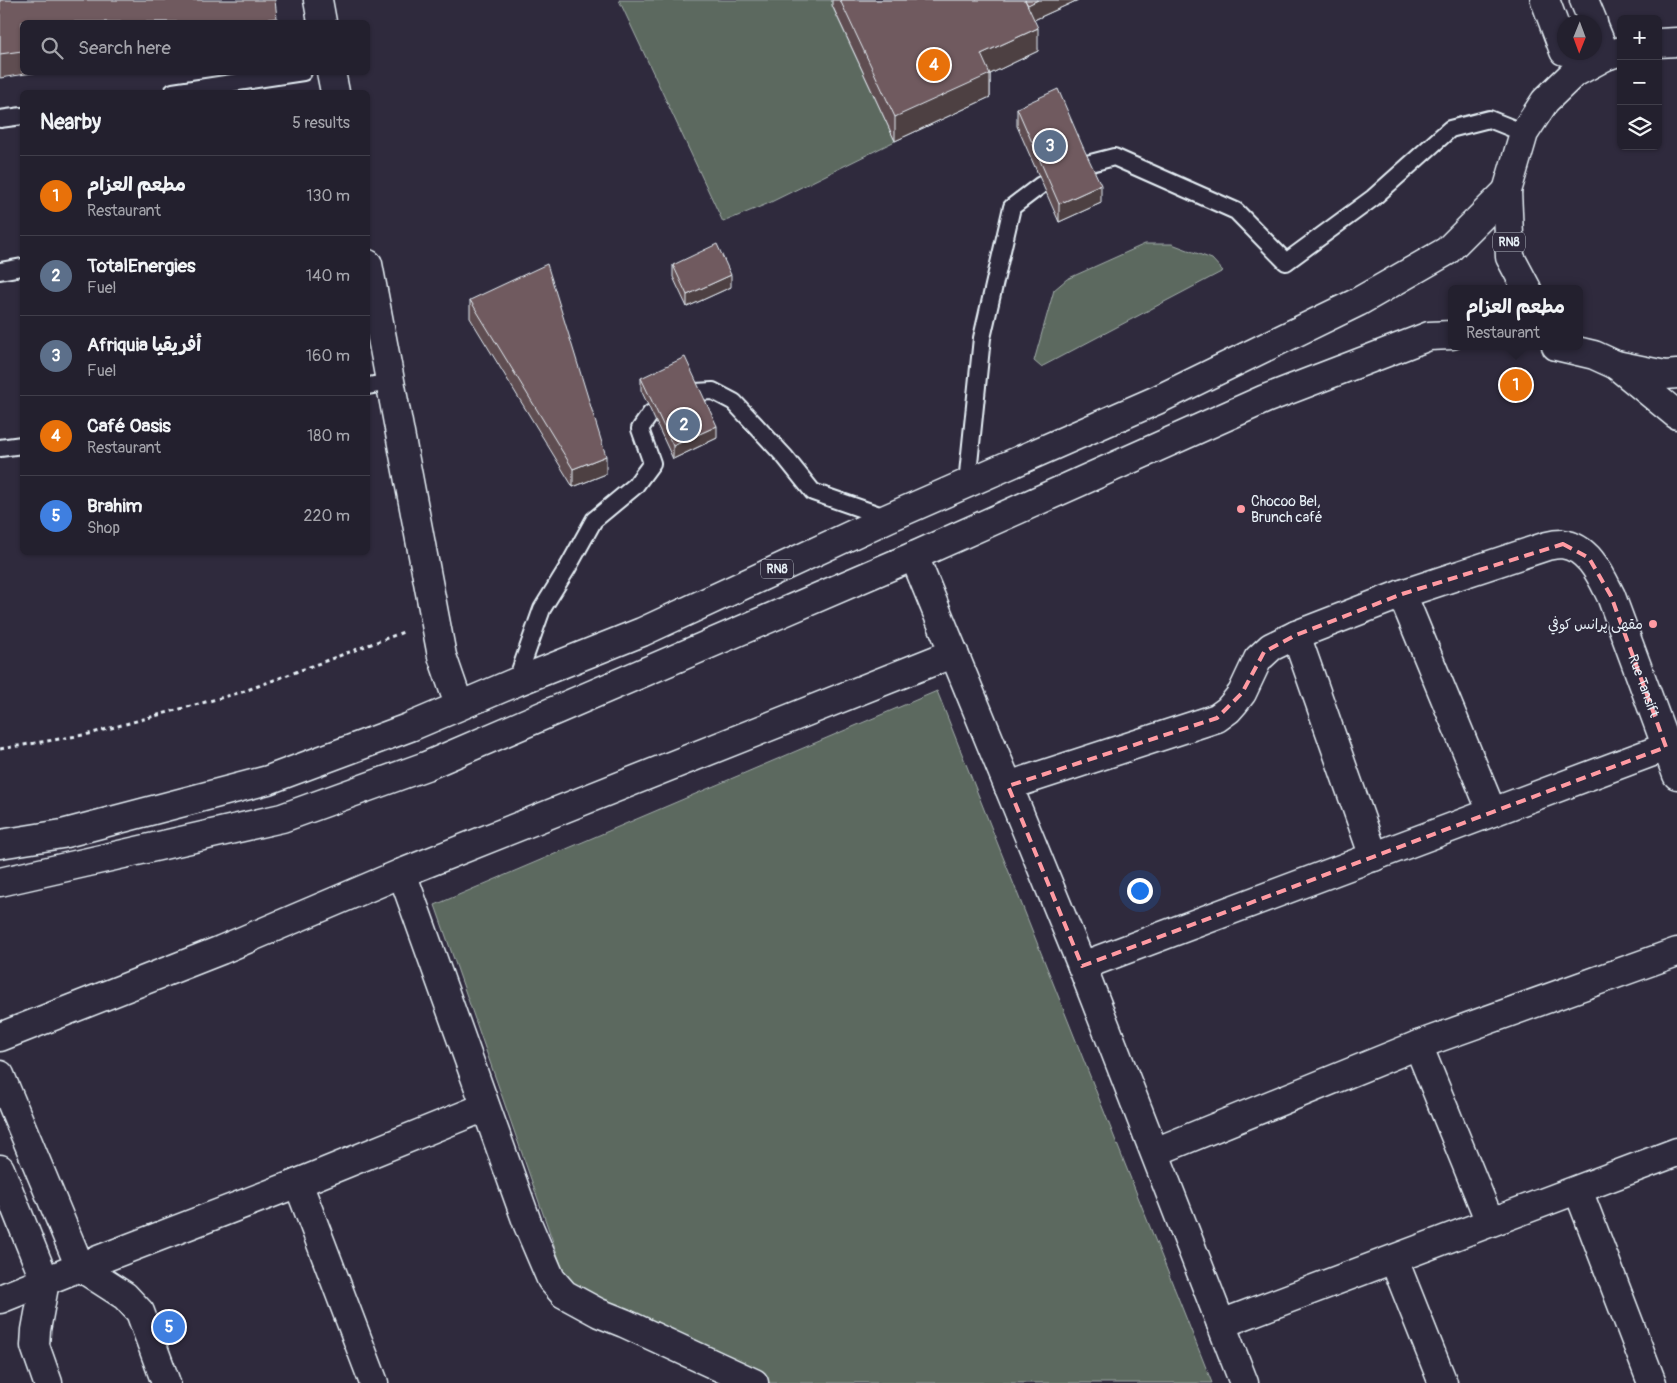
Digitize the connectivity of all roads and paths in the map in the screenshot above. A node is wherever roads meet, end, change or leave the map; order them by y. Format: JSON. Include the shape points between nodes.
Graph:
{"nodes":[{"id":1,"x":318,"y":0,"type":"edge"},
{"id":2,"x":1545,"y":0,"type":"edge"},
{"id":3,"x":1584,"y":0,"type":"edge"},
{"id":4,"x":1590,"y":15,"type":"edge"},
{"id":5,"x":322,"y":20,"type":"edge"},
{"id":6,"x":1557,"y":31,"type":"edge"},
{"id":7,"x":1602,"y":38,"type":"edge"},
{"id":8,"x":1677,"y":42,"type":"edge"},
{"id":9,"x":1662,"y":43,"type":"edge"},
{"id":10,"x":1613,"y":53,"type":"edge"},
{"id":11,"x":1567,"y":60,"type":"edge"},
{"id":12,"x":284,"y":75,"type":"edge"},
{"id":13,"x":332,"y":75,"type":"edge"},
{"id":14,"x":186,"y":90,"type":"edge"},
{"id":15,"x":335,"y":90,"type":"edge"},
{"id":16,"x":20,"y":116,"type":"edge"},
{"id":17,"x":0,"y":119,"type":"edge"},
{"id":18,"x":1524,"y":133,"type":"junction"},
{"id":19,"x":1083,"y":165,"type":"edge"},
{"id":20,"x":1041,"y":185,"type":"edge"},
{"id":21,"x":1507,"y":191,"type":"junction"},
{"id":22,"x":20,"y":267,"type":"edge"},
{"id":23,"x":0,"y":271,"type":"edge"},
{"id":24,"x":1525,"y":285,"type":"edge"},
{"id":25,"x":370,"y":286,"type":"edge"},
{"id":26,"x":1448,"y":335,"type":"edge"},
{"id":27,"x":1574,"y":350,"type":"edge"},
{"id":28,"x":1596,"y":355,"type":"edge"},
{"id":29,"x":1677,"y":374,"type":"edge"},
{"id":30,"x":379,"y":384,"type":"edge"},
{"id":31,"x":695,"y":392,"type":"edge"},
{"id":32,"x":651,"y":412,"type":"edge"},
{"id":33,"x":1677,"y":415,"type":"edge"},
{"id":34,"x":20,"y":445,"type":"edge"},
{"id":35,"x":0,"y":448,"type":"edge"},
{"id":36,"x":967,"y":483,"type":"junction"},
{"id":37,"x":888,"y":518,"type":"junction"},
{"id":38,"x":914,"y":556,"type":"junction"},
{"id":39,"x":1402,"y":594,"type":"junction"},
{"id":40,"x":410,"y":629,"type":"dead end"},
{"id":41,"x":1296,"y":635,"type":"junction"},
{"id":42,"x":954,"y":654,"type":"junction"},
{"id":43,"x":516,"y":682,"type":"junction"},
{"id":44,"x":459,"y":705,"type":"junction"},
{"id":45,"x":1666,"y":747,"type":"junction"},
{"id":46,"x":0,"y":749,"type":"edge"},
{"id":47,"x":1677,"y":775,"type":"edge"},
{"id":48,"x":1008,"y":786,"type":"junction"},
{"id":49,"x":1492,"y":812,"type":"junction"},
{"id":50,"x":0,"y":844,"type":"edge"},
{"id":51,"x":1374,"y":857,"type":"junction"},
{"id":52,"x":402,"y":873,"type":"junction"},
{"id":53,"x":0,"y":882,"type":"edge"},
{"id":54,"x":1677,"y":952,"type":"edge"},
{"id":55,"x":1082,"y":966,"type":"junction"},
{"id":56,"x":0,"y":1037,"type":"edge"},
{"id":57,"x":1418,"y":1045,"type":"junction"},
{"id":58,"x":0,"y":1075,"type":"edge"},
{"id":59,"x":485,"y":1107,"type":"junction"},
{"id":60,"x":1155,"y":1152,"type":"junction"},
{"id":61,"x":1677,"y":1152,"type":"edge"},
{"id":62,"x":0,"y":1169,"type":"edge"},
{"id":63,"x":298,"y":1183,"type":"junction"},
{"id":64,"x":1578,"y":1190,"type":"junction"},
{"id":65,"x":1490,"y":1222,"type":"junction"},
{"id":66,"x":1394,"y":1260,"type":"junction"},
{"id":67,"x":80,"y":1267,"type":"junction"},
{"id":68,"x":45,"y":1281,"type":"junction"},
{"id":69,"x":0,"y":1299,"type":"edge"},
{"id":70,"x":1221,"y":1324,"type":"junction"},
{"id":71,"x":48,"y":1383,"type":"edge"},
{"id":72,"x":166,"y":1383,"type":"edge"},
{"id":73,"x":374,"y":1383,"type":"edge"},
{"id":74,"x":754,"y":1383,"type":"edge"},
{"id":75,"x":1244,"y":1383,"type":"edge"},
{"id":76,"x":1443,"y":1383,"type":"edge"},
{"id":77,"x":1652,"y":1383,"type":"edge"}],
"edges":[{"from":1,"to":5,"type":"main road"},
{"from":2,"to":6,"type":"main road"},
{"from":3,"to":4,"type":"main road"},
{"from":7,"to":10,"type":"main road"},
{"from":8,"to":9,"type":"main road"},
{"from":11,"to":18,"type":"main road","number":"RN8"},
{"from":12,"to":14,"type":"lane"},
{"from":13,"to":15,"type":"main road"},
{"from":16,"to":17,"type":"lane"},
{"from":18,"to":19,"type":"lane","via":[[1488,119],[1450,129],[1373,198],[1286,262],[1236,212],[1114,157]]},
{"from":18,"to":21,"type":"main road","number":"RN8"},
{"from":20,"to":36,"type":"lane","via":[[1012,206],[982,338]]},
{"from":21,"to":24,"type":"main road","number":"RN8","via":[[1510,257]]},
{"from":21,"to":36,"type":"main road","number":"RN8","via":[[1447,251],[1358,302],[1157,400]]},
{"from":22,"to":23,"type":"lane"},
{"from":25,"to":30,"type":"main road"},
{"from":26,"to":38,"type":"main road","via":[[1429,336],[1265,399]]},
{"from":27,"to":28,"type":"main road"},
{"from":28,"to":29,"type":"main road","via":[[1665,375]]},
{"from":28,"to":33,"type":"main road"},
{"from":30,"to":44,"type":"main road","via":[[442,656]]},
{"from":31,"to":37,"type":"lane","via":[[713,391],[734,402],[813,492]]},
{"from":32,"to":43,"type":"lane","via":[[640,429],[652,464],[635,486],[594,520],[542,609]]},
{"from":34,"to":35,"type":"lane"},
{"from":36,"to":37,"type":"main road","number":"RN8"},
{"from":37,"to":43,"type":"main road","number":"RN8","via":[[642,632]]},
{"from":38,"to":42,"type":"main road"},
{"from":38,"to":53,"type":"main road","via":[[426,766],[282,818]]},
{"from":39,"to":41,"type":"main road"},
{"from":39,"to":45,"type":"main road","name":"Rue Tansift","via":[[1546,546],[1562,544],[1575,549],[1589,558],[1611,596]]},
{"from":39,"to":49,"type":"main road"},
{"from":40,"to":46,"type":"path","via":[[242,692],[89,734]]},
{"from":41,"to":48,"type":"main road","via":[[1264,652],[1238,698],[1217,718]]},
{"from":41,"to":51,"type":"main road"},
{"from":42,"to":48,"type":"main road"},
{"from":42,"to":52,"type":"main road"},
{"from":43,"to":44,"type":"main road","number":"RN8"},
{"from":44,"to":50,"type":"main road","number":"RN8","via":[[410,727],[268,780],[62,834]]},
{"from":45,"to":47,"type":"main road","name":"Rue Tansift"},
{"from":45,"to":49,"type":"main road"},
{"from":48,"to":55,"type":"main road"},
{"from":49,"to":51,"type":"main road"},
{"from":51,"to":55,"type":"main road"},
{"from":52,"to":56,"type":"main road","via":[[221,950]]},
{"from":52,"to":59,"type":"main road"},
{"from":54,"to":57,"type":"main road"},
{"from":55,"to":60,"type":"main road"},
{"from":57,"to":60,"type":"main road"},
{"from":57,"to":65,"type":"main road"},
{"from":58,"to":67,"type":"main road"},
{"from":59,"to":63,"type":"main road"},
{"from":59,"to":74,"type":"main road","via":[[542,1260],[551,1279],[564,1294]]},
{"from":60,"to":70,"type":"main road"},
{"from":61,"to":64,"type":"main road"},
{"from":62,"to":68,"type":"main road"},
{"from":63,"to":67,"type":"main road"},
{"from":63,"to":73,"type":"main road"},
{"from":64,"to":65,"type":"main road"},
{"from":64,"to":77,"type":"main road"},
{"from":65,"to":66,"type":"main road"},
{"from":66,"to":70,"type":"main road"},
{"from":66,"to":76,"type":"main road"},
{"from":67,"to":68,"type":"main road"},
{"from":67,"to":72,"type":"main road","via":[[126,1296],[140,1312]]},
{"from":68,"to":69,"type":"main road"},
{"from":68,"to":71,"type":"main road","via":[[35,1346]]},
{"from":70,"to":75,"type":"main road"}]}
